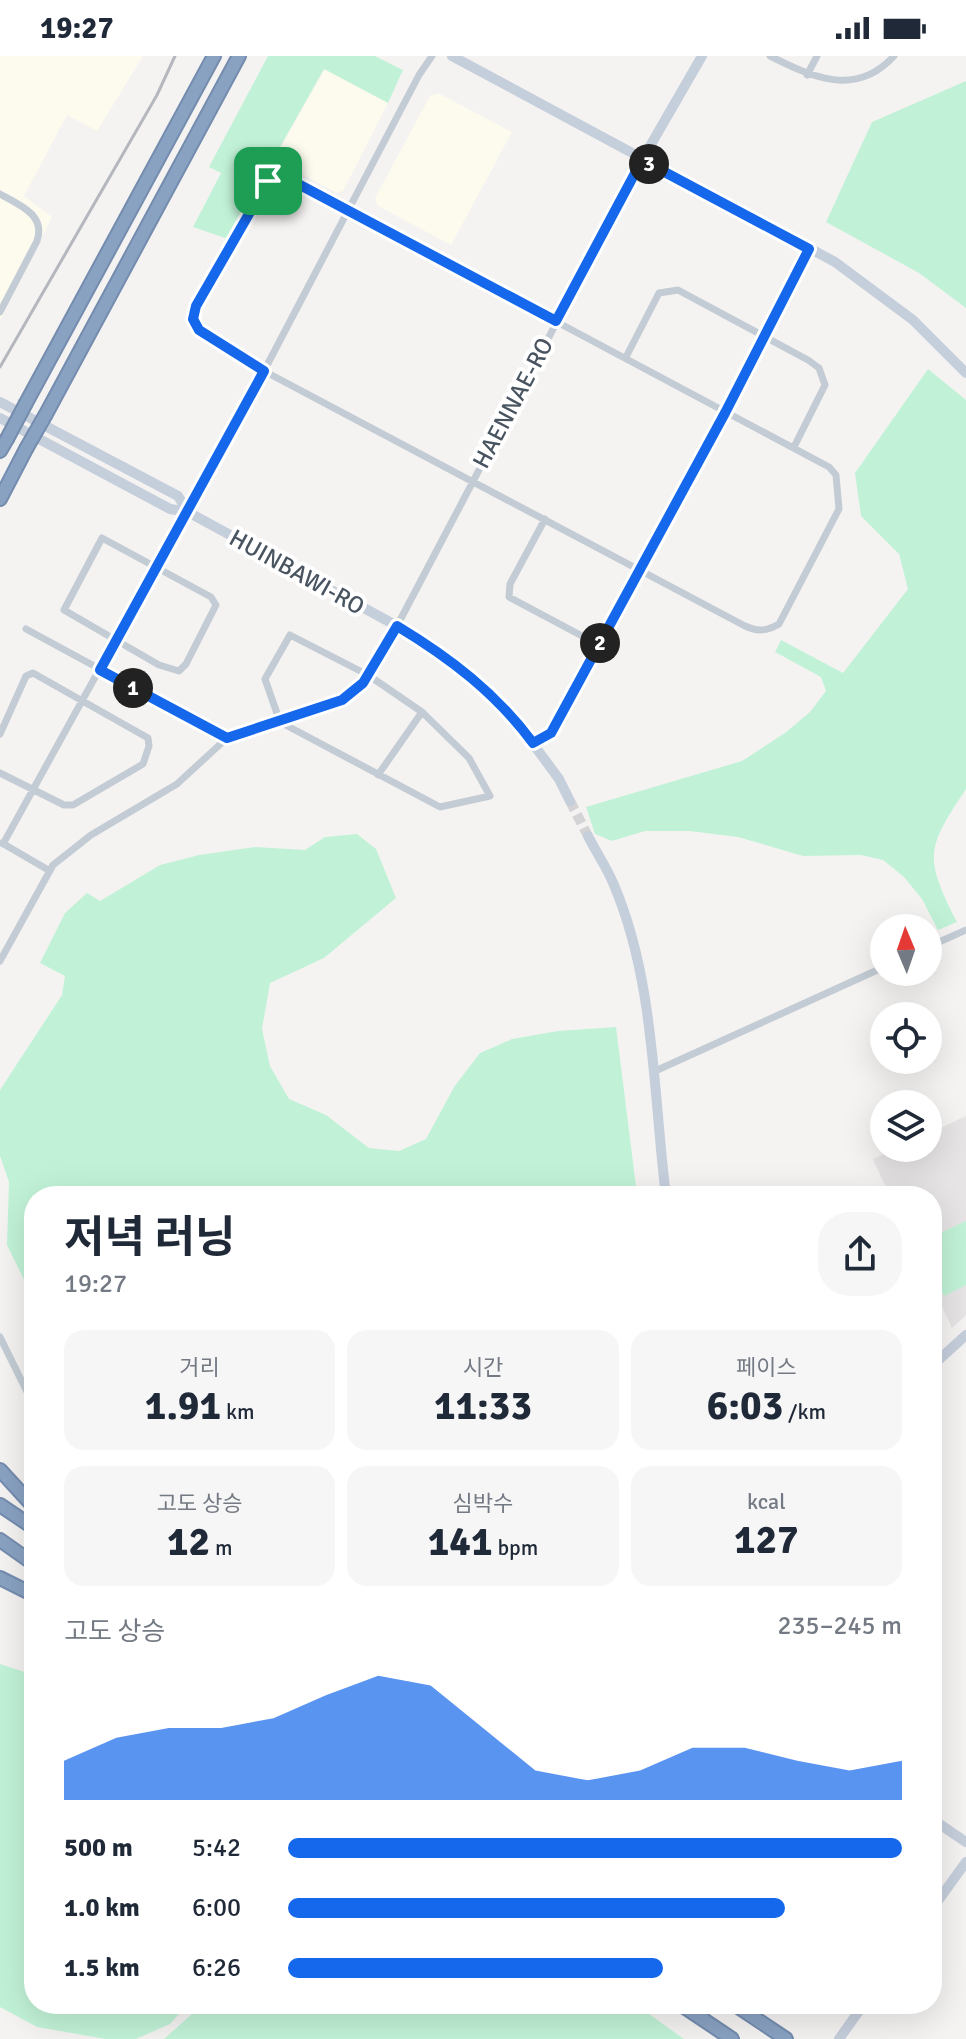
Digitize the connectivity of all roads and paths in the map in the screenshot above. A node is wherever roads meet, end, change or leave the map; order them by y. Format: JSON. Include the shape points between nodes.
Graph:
{"nodes":[{"id":1,"x":214,"y":56,"type":"edge"},
{"id":2,"x":239,"y":56,"type":"edge"},
{"id":3,"x":432,"y":56,"type":"edge"},
{"id":4,"x":452,"y":56,"type":"edge"},
{"id":5,"x":702,"y":56,"type":"edge"},
{"id":6,"x":770,"y":56,"type":"edge"},
{"id":7,"x":817,"y":56,"type":"edge"},
{"id":8,"x":894,"y":56,"type":"edge"},
{"id":9,"x":807,"y":75,"type":"junction"},
{"id":10,"x":642,"y":160,"type":"junction"},
{"id":11,"x":0,"y":194,"type":"edge"},
{"id":12,"x":348,"y":210,"type":"junction"},
{"id":13,"x":809,"y":249,"type":"junction"},
{"id":14,"x":0,"y":312,"type":"edge"},
{"id":15,"x":556,"y":321,"type":"junction"},
{"id":16,"x":765,"y":336,"type":"junction"},
{"id":17,"x":626,"y":357,"type":"junction"},
{"id":18,"x":264,"y":371,"type":"junction"},
{"id":19,"x":966,"y":373,"type":"edge"},
{"id":20,"x":0,"y":402,"type":"edge"},
{"id":21,"x":725,"y":413,"type":"junction"},
{"id":22,"x":0,"y":418,"type":"edge"},
{"id":23,"x":794,"y":447,"type":"junction"},
{"id":24,"x":0,"y":451,"type":"edge"},
{"id":25,"x":474,"y":480,"type":"junction"},
{"id":26,"x":0,"y":499,"type":"edge"},
{"id":27,"x":188,"y":512,"type":"junction"},
{"id":28,"x":545,"y":519,"type":"junction"},
{"id":29,"x":158,"y":566,"type":"junction"},
{"id":30,"x":639,"y":570,"type":"junction"},
{"id":31,"x":397,"y":626,"type":"junction"},
{"id":32,"x":26,"y":629,"type":"dead end"},
{"id":33,"x":117,"y":641,"type":"junction"},
{"id":34,"x":599,"y":645,"type":"junction"},
{"id":35,"x":100,"y":670,"type":"junction"},
{"id":36,"x":368,"y":675,"type":"junction"},
{"id":37,"x":84,"y":702,"type":"junction"},
{"id":38,"x":422,"y":712,"type":"junction"},
{"id":39,"x":280,"y":722,"type":"junction"},
{"id":40,"x":0,"y":734,"type":"edge"},
{"id":41,"x":227,"y":738,"type":"junction"},
{"id":42,"x":533,"y":743,"type":"junction"},
{"id":43,"x":0,"y":773,"type":"edge"},
{"id":44,"x":378,"y":775,"type":"junction"},
{"id":45,"x":33,"y":790,"type":"junction"},
{"id":46,"x":570,"y":801,"type":"tunnel mouth"},
{"id":47,"x":588,"y":836,"type":"tunnel mouth"},
{"id":48,"x":1,"y":843,"type":"edge"},
{"id":49,"x":50,"y":871,"type":"junction"},
{"id":50,"x":966,"y":930,"type":"edge"},
{"id":51,"x":942,"y":941,"type":"edge"},
{"id":52,"x":0,"y":961,"type":"edge"},
{"id":53,"x":870,"y":973,"type":"edge"},
{"id":54,"x":652,"y":1072,"type":"junction"},
{"id":55,"x":665,"y":1186,"type":"edge"},
{"id":56,"x":966,"y":1335,"type":"edge"},
{"id":57,"x":0,"y":1337,"type":"edge"},
{"id":58,"x":942,"y":1357,"type":"edge"},
{"id":59,"x":24,"y":1386,"type":"edge"},
{"id":60,"x":0,"y":1470,"type":"edge"},
{"id":61,"x":24,"y":1496,"type":"edge"},
{"id":62,"x":0,"y":1505,"type":"edge"},
{"id":63,"x":24,"y":1521,"type":"edge"},
{"id":64,"x":0,"y":1542,"type":"edge"},
{"id":65,"x":24,"y":1557,"type":"edge"},
{"id":66,"x":0,"y":1578,"type":"edge"},
{"id":67,"x":24,"y":1590,"type":"edge"},
{"id":68,"x":942,"y":1826,"type":"edge"},
{"id":69,"x":966,"y":1842,"type":"edge"},
{"id":70,"x":966,"y":1862,"type":"edge"},
{"id":71,"x":942,"y":1895,"type":"edge"},
{"id":72,"x":695,"y":2014,"type":"edge"},
{"id":73,"x":749,"y":2014,"type":"edge"},
{"id":74,"x":857,"y":2014,"type":"edge"},
{"id":75,"x":732,"y":2039,"type":"edge"},
{"id":76,"x":786,"y":2039,"type":"edge"},
{"id":77,"x":839,"y":2039,"type":"edge"}],
"edges":[{"from":1,"to":24,"type":"highway","bridge":true},
{"from":2,"to":26,"type":"highway","bridge":true},
{"from":3,"to":12,"type":"street"},
{"from":4,"to":10,"type":"street"},
{"from":5,"to":10,"type":"street","name":"HAENNAE-RO"},
{"from":6,"to":9,"type":"street"},
{"from":7,"to":9,"type":"street"},
{"from":8,"to":9,"type":"street","via":[[860,79]]},
{"from":10,"to":13,"type":"street"},
{"from":10,"to":15,"type":"street","name":"HAENNAE-RO"},
{"from":11,"to":14,"type":"street","via":[[32,213],[39,229]]},
{"from":12,"to":15,"type":"street"},
{"from":12,"to":18,"type":"street"},
{"from":12,"to":18,"type":"street","via":[[275,175],[196,306],[193,319],[199,330]]},
{"from":13,"to":16,"type":"street"},
{"from":13,"to":19,"type":"street","via":[[913,320]]},
{"from":15,"to":17,"type":"street"},
{"from":15,"to":25,"type":"street","name":"HAENNAE-RO"},
{"from":16,"to":17,"type":"street","via":[[678,290],[668,290],[659,293]]},
{"from":16,"to":21,"type":"street"},
{"from":16,"to":23,"type":"street","via":[[819,368],[825,385]]},
{"from":17,"to":21,"type":"street"},
{"from":18,"to":25,"type":"street"},
{"from":18,"to":27,"type":"street"},
{"from":20,"to":27,"type":"street","name":"HUINBAWI-RO","via":[[178,496]]},
{"from":21,"to":23,"type":"street"},
{"from":21,"to":30,"type":"street"},
{"from":22,"to":27,"type":"street","name":"HUINBAWI-RO","via":[[170,509]]},
{"from":23,"to":30,"type":"street","via":[[836,475],[839,509],[779,624],[756,631]]},
{"from":25,"to":28,"type":"street"},
{"from":25,"to":31,"type":"street","name":"HAENNAE-RO"},
{"from":27,"to":29,"type":"street"},
{"from":27,"to":31,"type":"street","name":"HUINBAWI-RO"},
{"from":28,"to":30,"type":"street"},
{"from":28,"to":34,"type":"street","via":[[510,584],[509,597]]},
{"from":29,"to":33,"type":"street"},
{"from":29,"to":33,"type":"street","via":[[102,538],[64,610]]},
{"from":29,"to":33,"type":"street","via":[[216,605],[186,664],[179,671],[159,665]]},
{"from":30,"to":34,"type":"street"},
{"from":31,"to":36,"type":"street","name":"HAENNAE-RO"},
{"from":31,"to":42,"type":"street","name":"HUINBAWI-RO","via":[[471,675]]},
{"from":32,"to":35,"type":"street"},
{"from":33,"to":35,"type":"street"},
{"from":34,"to":42,"type":"street","via":[[551,733]]},
{"from":35,"to":37,"type":"street"},
{"from":35,"to":41,"type":"street"},
{"from":36,"to":38,"type":"street"},
{"from":36,"to":39,"type":"street","name":"HAENNAE-RO","via":[[342,700]]},
{"from":36,"to":39,"type":"street","via":[[290,635],[265,679]]},
{"from":37,"to":40,"type":"street","via":[[33,673],[26,676]]},
{"from":37,"to":45,"type":"street"},
{"from":37,"to":45,"type":"street","via":[[148,738],[143,764],[73,805]]},
{"from":38,"to":44,"type":"street"},
{"from":38,"to":44,"type":"street","via":[[469,758],[490,796],[440,807]]},
{"from":39,"to":41,"type":"street","name":"HAENNAE-RO"},
{"from":39,"to":44,"type":"street"},
{"from":41,"to":49,"type":"street","via":[[177,784],[91,835]]},
{"from":42,"to":46,"type":"street","name":"HUINBAWI-RO"},
{"from":43,"to":45,"type":"street"},
{"from":45,"to":48,"type":"street"},
{"from":47,"to":54,"type":"street","via":[[614,885],[634,949]]},
{"from":48,"to":49,"type":"street"},
{"from":49,"to":52,"type":"street"},
{"from":50,"to":51,"type":"street"},
{"from":53,"to":54,"type":"street"},
{"from":54,"to":55,"type":"street"},
{"from":56,"to":58,"type":"street"},
{"from":57,"to":59,"type":"street"},
{"from":60,"to":61,"type":"highway"},
{"from":62,"to":63,"type":"highway"},
{"from":64,"to":65,"type":"highway"},
{"from":66,"to":67,"type":"highway"},
{"from":68,"to":69,"type":"street"},
{"from":70,"to":71,"type":"street"},
{"from":72,"to":75,"type":"highway"},
{"from":73,"to":76,"type":"highway"},
{"from":74,"to":77,"type":"street"}]}
